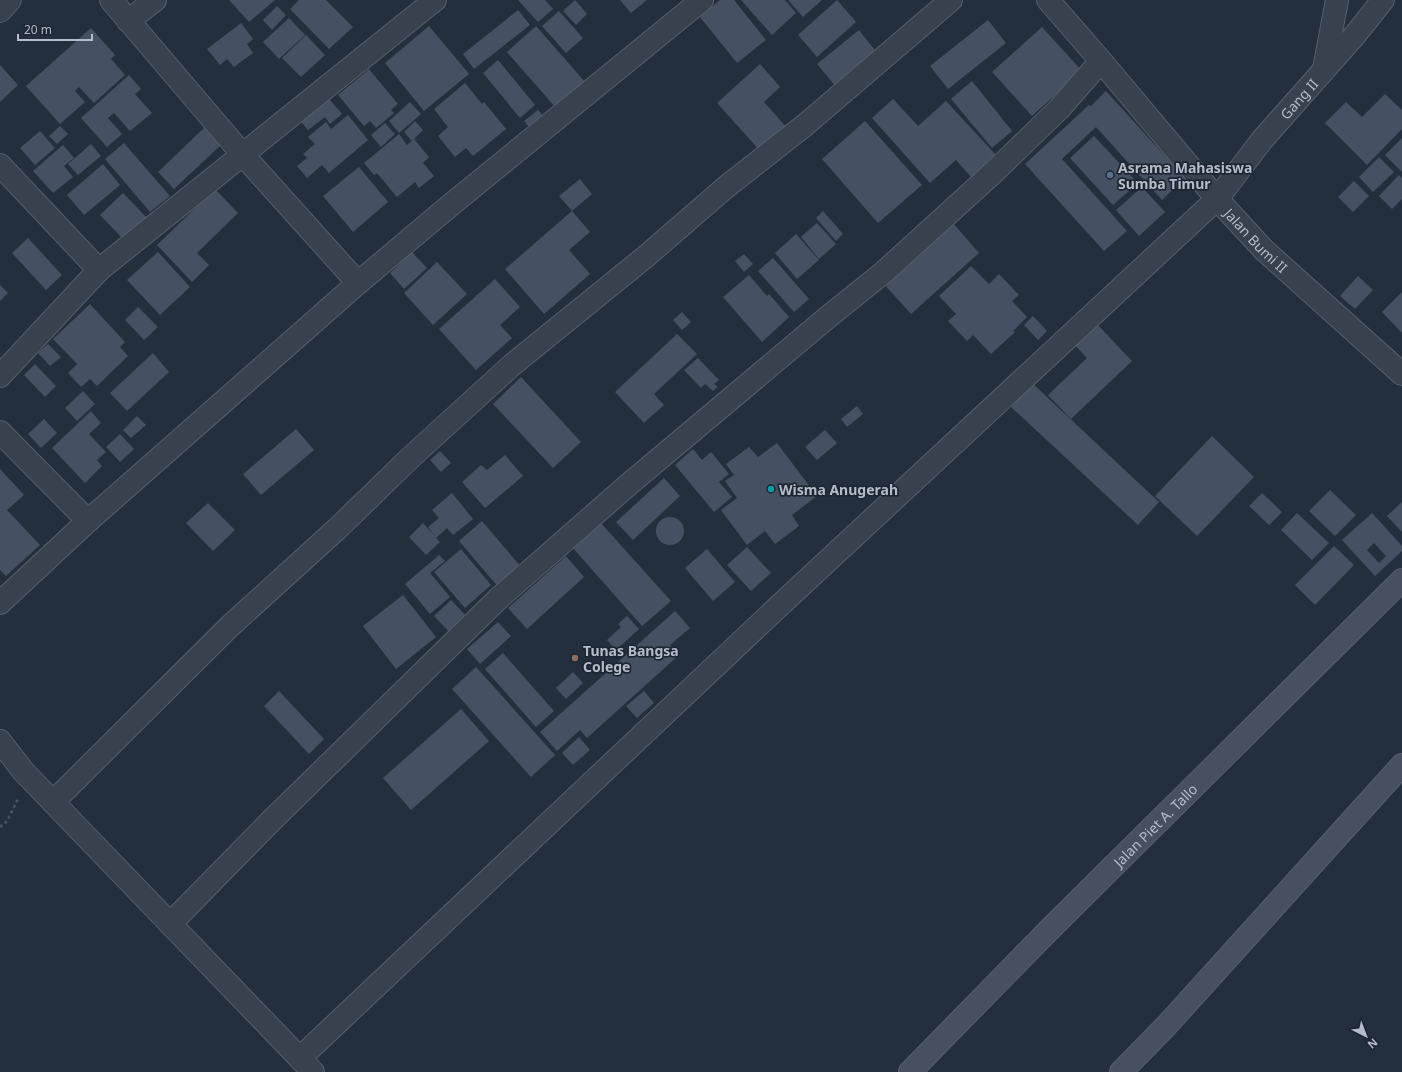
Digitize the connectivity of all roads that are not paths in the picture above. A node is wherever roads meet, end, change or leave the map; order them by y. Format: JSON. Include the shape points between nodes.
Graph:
{"nodes":[{"id":1,"x":10,"y":0,"type":"edge"},
{"id":2,"x":111,"y":0,"type":"edge"},
{"id":3,"x":155,"y":0,"type":"edge"},
{"id":4,"x":435,"y":0,"type":"edge"},
{"id":5,"x":702,"y":0,"type":"edge"},
{"id":6,"x":951,"y":0,"type":"edge"},
{"id":7,"x":1048,"y":0,"type":"edge"},
{"id":8,"x":1337,"y":0,"type":"edge"},
{"id":9,"x":1383,"y":0,"type":"edge"},
{"id":10,"x":0,"y":11,"type":"edge"},
{"id":11,"x":128,"y":21,"type":"junction"},
{"id":12,"x":1101,"y":61,"type":"junction"},
{"id":13,"x":1324,"y":69,"type":"junction"},
{"id":14,"x":243,"y":154,"type":"junction"},
{"id":15,"x":0,"y":165,"type":"edge"},
{"id":16,"x":1217,"y":199,"type":"junction"},
{"id":17,"x":99,"y":270,"type":"junction"},
{"id":18,"x":358,"y":283,"type":"junction"},
{"id":19,"x":1402,"y":374,"type":"edge"},
{"id":20,"x":0,"y":376,"type":"edge"},
{"id":21,"x":0,"y":432,"type":"edge"},
{"id":22,"x":88,"y":521,"type":"junction"},
{"id":23,"x":1402,"y":580,"type":"edge"},
{"id":24,"x":0,"y":602,"type":"edge"},
{"id":25,"x":0,"y":740,"type":"edge"},
{"id":26,"x":1402,"y":765,"type":"edge"},
{"id":27,"x":53,"y":802,"type":"junction"},
{"id":28,"x":170,"y":924,"type":"junction"},
{"id":29,"x":307,"y":1065,"type":"edge"},
{"id":30,"x":910,"y":1072,"type":"edge"},
{"id":31,"x":1121,"y":1072,"type":"edge"}],
"edges":[{"from":1,"to":10,"type":"street"},
{"from":2,"to":11,"type":"street"},
{"from":3,"to":11,"type":"street"},
{"from":4,"to":14,"type":"street"},
{"from":5,"to":18,"type":"street"},
{"from":6,"to":27,"type":"street","via":[[805,125],[726,187],[644,258],[512,365],[230,626]]},
{"from":7,"to":12,"type":"street","name":"Jalan Bumi II"},
{"from":8,"to":13,"type":"street"},
{"from":9,"to":13,"type":"street","name":"Gang II"},
{"from":11,"to":14,"type":"street"},
{"from":12,"to":16,"type":"street","name":"Jalan Bumi II"},
{"from":12,"to":28,"type":"street","via":[[1048,119],[995,171],[884,272],[634,480],[498,598]]},
{"from":13,"to":16,"type":"street","name":"Gang II","via":[[1262,140]]},
{"from":14,"to":17,"type":"street"},
{"from":14,"to":18,"type":"street"},
{"from":15,"to":17,"type":"street"},
{"from":16,"to":19,"type":"street","name":"Jalan Bumi II","via":[[1264,250]]},
{"from":16,"to":29,"type":"street","name":"Gang II","via":[[774,611]]},
{"from":17,"to":20,"type":"street"},
{"from":18,"to":22,"type":"street"},
{"from":21,"to":22,"type":"street"},
{"from":22,"to":24,"type":"street"},
{"from":23,"to":30,"type":"main road","name":"Jalan Piet A. Tallo","via":[[1050,928]]},
{"from":25,"to":27,"type":"street","via":[[23,771]]},
{"from":26,"to":31,"type":"main road","via":[[1167,1025]]},
{"from":27,"to":28,"type":"street"},
{"from":28,"to":29,"type":"street"}]}
